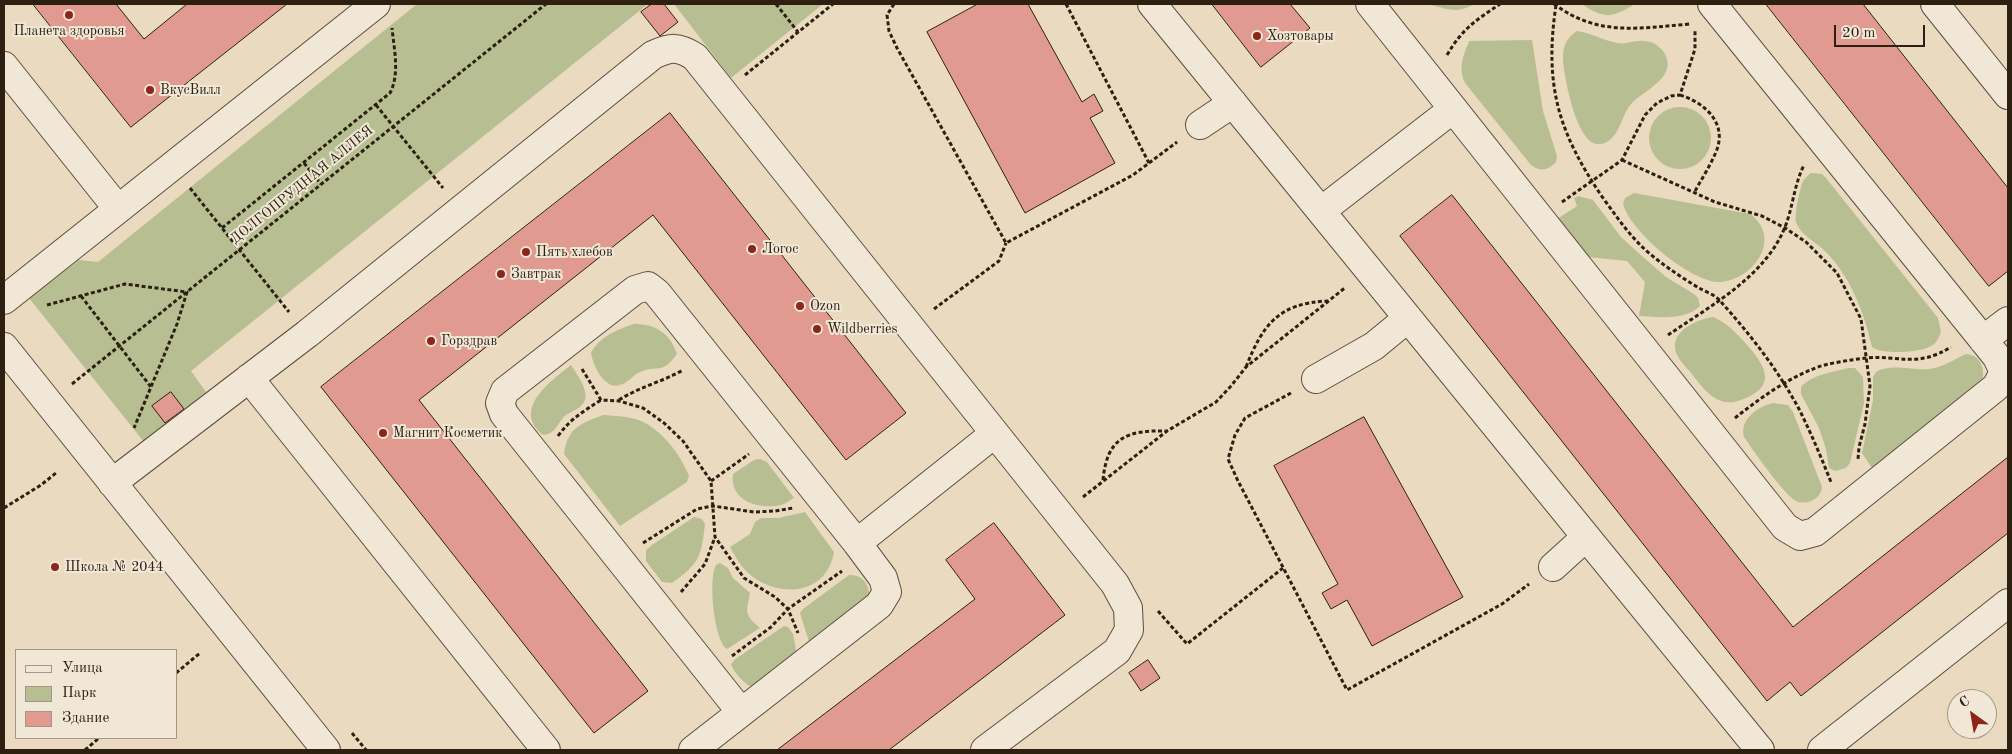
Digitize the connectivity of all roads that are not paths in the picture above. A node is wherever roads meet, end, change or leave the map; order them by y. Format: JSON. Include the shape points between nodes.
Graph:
{"nodes":[{"id":1,"x":1152,"y":4,"type":"edge"},
{"id":2,"x":1370,"y":4,"type":"edge"},
{"id":3,"x":1712,"y":4,"type":"edge"},
{"id":4,"x":1935,"y":4,"type":"edge"},
{"id":5,"x":384,"y":13,"type":"edge"},
{"id":6,"x":4,"y":66,"type":"edge"},
{"id":7,"x":2008,"y":94,"type":"edge"},
{"id":8,"x":1233,"y":103,"type":"junction"},
{"id":9,"x":1452,"y":108,"type":"junction"},
{"id":10,"x":1200,"y":125,"type":"road end"},
{"id":11,"x":118,"y":209,"type":"junction"},
{"id":12,"x":1321,"y":211,"type":"junction"},
{"id":13,"x":4,"y":300,"type":"edge"},
{"id":14,"x":1408,"y":318,"type":"junction"},
{"id":15,"x":2008,"y":321,"type":"edge"},
{"id":16,"x":1980,"y":336,"type":"junction"},
{"id":17,"x":4,"y":346,"type":"edge"},
{"id":18,"x":248,"y":378,"type":"junction"},
{"id":19,"x":1316,"y":379,"type":"road end"},
{"id":20,"x":994,"y":434,"type":"junction"},
{"id":21,"x":112,"y":483,"type":"junction"},
{"id":22,"x":1586,"y":537,"type":"junction"},
{"id":23,"x":861,"y":548,"type":"junction"},
{"id":24,"x":1553,"y":567,"type":"road end"},
{"id":25,"x":2008,"y":603,"type":"edge"},
{"id":26,"x":741,"y":712,"type":"junction"},
{"id":27,"x":326,"y":750,"type":"edge"},
{"id":28,"x":546,"y":750,"type":"edge"},
{"id":29,"x":693,"y":750,"type":"edge"},
{"id":30,"x":985,"y":750,"type":"edge"},
{"id":31,"x":1760,"y":750,"type":"edge"},
{"id":32,"x":1822,"y":750,"type":"edge"}],
"edges":[{"from":1,"to":8,"type":"street"},
{"from":2,"to":9,"type":"street"},
{"from":3,"to":16,"type":"street"},
{"from":4,"to":7,"type":"street"},
{"from":5,"to":11,"type":"street","via":[[172,166]]},
{"from":6,"to":11,"type":"street"},
{"from":8,"to":10,"type":"street"},
{"from":8,"to":12,"type":"street"},
{"from":9,"to":12,"type":"street"},
{"from":9,"to":16,"type":"street","via":[[1785,527],[1800,536],[1815,532],[1996,387],[2004,372]]},
{"from":11,"to":13,"type":"street"},
{"from":12,"to":14,"type":"street"},
{"from":14,"to":19,"type":"street","via":[[1374,346]]},
{"from":14,"to":22,"type":"street"},
{"from":15,"to":16,"type":"street"},
{"from":17,"to":21,"type":"street"},
{"from":18,"to":20,"type":"street","via":[[653,55],[668,49],[683,49],[695,57]]},
{"from":18,"to":21,"type":"street"},
{"from":18,"to":28,"type":"street"},
{"from":20,"to":23,"type":"street"},
{"from":20,"to":30,"type":"street","via":[[1115,584],[1128,608],[1129,630],[1117,651]]},
{"from":21,"to":27,"type":"street"},
{"from":22,"to":24,"type":"street"},
{"from":22,"to":31,"type":"street"},
{"from":23,"to":26,"type":"street","via":[[883,578],[887,592],[879,605]]},
{"from":23,"to":26,"type":"street","via":[[657,293],[648,286],[635,290],[505,391],[500,403],[504,414]]},
{"from":25,"to":32,"type":"street"},
{"from":26,"to":29,"type":"street"}]}
